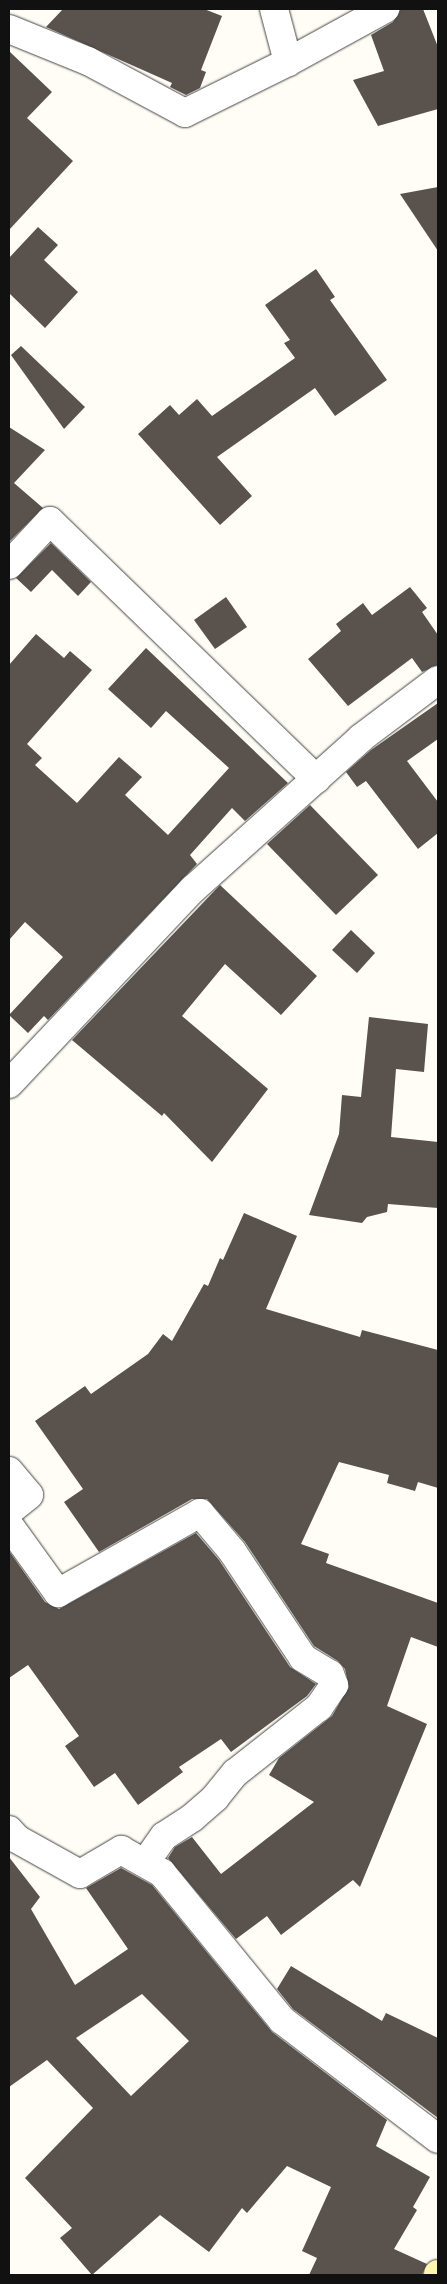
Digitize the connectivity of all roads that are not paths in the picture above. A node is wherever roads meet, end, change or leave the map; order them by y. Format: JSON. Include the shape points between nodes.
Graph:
{"nodes":[{"id":1,"x":12,"y":9,"type":"edge"},
{"id":2,"x":274,"y":9,"type":"edge"},
{"id":3,"x":385,"y":9,"type":"edge"},
{"id":4,"x":9,"y":18,"type":"edge"},
{"id":5,"x":9,"y":29,"type":"edge"},
{"id":6,"x":288,"y":62,"type":"junction"},
{"id":7,"x":9,"y":566,"type":"edge"},
{"id":8,"x":438,"y":680,"type":"edge"},
{"id":9,"x":316,"y":779,"type":"junction"},
{"id":10,"x":9,"y":1084,"type":"edge"},
{"id":11,"x":9,"y":1470,"type":"edge"},
{"id":12,"x":9,"y":1511,"type":"edge"},
{"id":13,"x":9,"y":1525,"type":"edge"},
{"id":14,"x":9,"y":1830,"type":"edge"},
{"id":15,"x":145,"y":1863,"type":"junction"},
{"id":16,"x":438,"y":2139,"type":"edge"}],
"edges":[{"from":1,"to":4,"type":"street"},
{"from":2,"to":6,"type":"street"},
{"from":3,"to":6,"type":"street"},
{"from":5,"to":6,"type":"street","via":[[88,61],[185,113]]},
{"from":7,"to":9,"type":"street","via":[[50,521]]},
{"from":8,"to":9,"type":"street","via":[[361,738]]},
{"from":9,"to":10,"type":"street","via":[[193,889]]},
{"from":11,"to":12,"type":"street","via":[[29,1495]]},
{"from":13,"to":15,"type":"street","via":[[58,1593],[200,1513],[232,1551],[303,1658],[330,1674],[334,1685],[319,1707],[235,1773],[215,1798],[192,1818],[164,1836]]},
{"from":14,"to":15,"type":"street","via":[[17,1839],[80,1874],[121,1850]]},
{"from":15,"to":16,"type":"street","via":[[162,1873],[282,2020]]}]}
